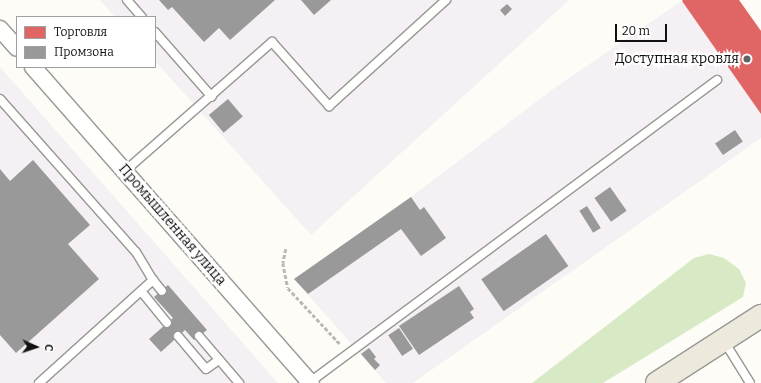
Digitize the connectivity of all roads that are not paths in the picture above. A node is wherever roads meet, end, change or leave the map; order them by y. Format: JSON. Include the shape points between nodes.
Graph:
{"nodes":[{"id":1,"x":127,"y":0,"type":"edge"},
{"id":2,"x":446,"y":0,"type":"edge"},
{"id":3,"x":141,"y":16,"type":"edge"},
{"id":4,"x":0,"y":29,"type":"edge"},
{"id":5,"x":156,"y":33,"type":"edge"},
{"id":6,"x":16,"y":47,"type":"edge"},
{"id":7,"x":34,"y":68,"type":"edge"},
{"id":8,"x":717,"y":80,"type":"dead end"},
{"id":9,"x":212,"y":97,"type":"junction"},
{"id":10,"x":0,"y":99,"type":"edge"},
{"id":11,"x":125,"y":172,"type":"junction"},
{"id":12,"x":153,"y":280,"type":"junction"},
{"id":13,"x":162,"y":290,"type":"dead end"},
{"id":14,"x":140,"y":291,"type":"junction"},
{"id":15,"x":761,"y":316,"type":"edge"},
{"id":16,"x":167,"y":323,"type":"dead end"},
{"id":17,"x":178,"y":336,"type":"dead end"},
{"id":18,"x":199,"y":336,"type":"dead end"},
{"id":19,"x":724,"y":340,"type":"junction"},
{"id":20,"x":219,"y":360,"type":"junction"},
{"id":21,"x":39,"y":383,"type":"edge"},
{"id":22,"x":239,"y":383,"type":"edge"},
{"id":23,"x":311,"y":383,"type":"edge"},
{"id":24,"x":657,"y":383,"type":"edge"},
{"id":25,"x":750,"y":383,"type":"edge"}],
"edges":[{"from":1,"to":3,"type":"lane"},
{"from":2,"to":9,"type":"lane","via":[[329,106],[272,42]]},
{"from":4,"to":6,"type":"street"},
{"from":5,"to":9,"type":"lane"},
{"from":7,"to":11,"type":"street","name":"Промышленная улица"},
{"from":8,"to":23,"type":"lane"},
{"from":9,"to":11,"type":"lane"},
{"from":10,"to":12,"type":"lane","via":[[136,252]]},
{"from":11,"to":23,"type":"street","name":"Промышленная улица"},
{"from":12,"to":13,"type":"lane"},
{"from":12,"to":14,"type":"lane"},
{"from":14,"to":16,"type":"lane"},
{"from":14,"to":21,"type":"lane"},
{"from":15,"to":19,"type":"main road"},
{"from":17,"to":20,"type":"lane","via":[[206,369]]},
{"from":18,"to":20,"type":"lane"},
{"from":19,"to":24,"type":"main road"},
{"from":19,"to":25,"type":"lane"},
{"from":20,"to":22,"type":"lane"}]}
